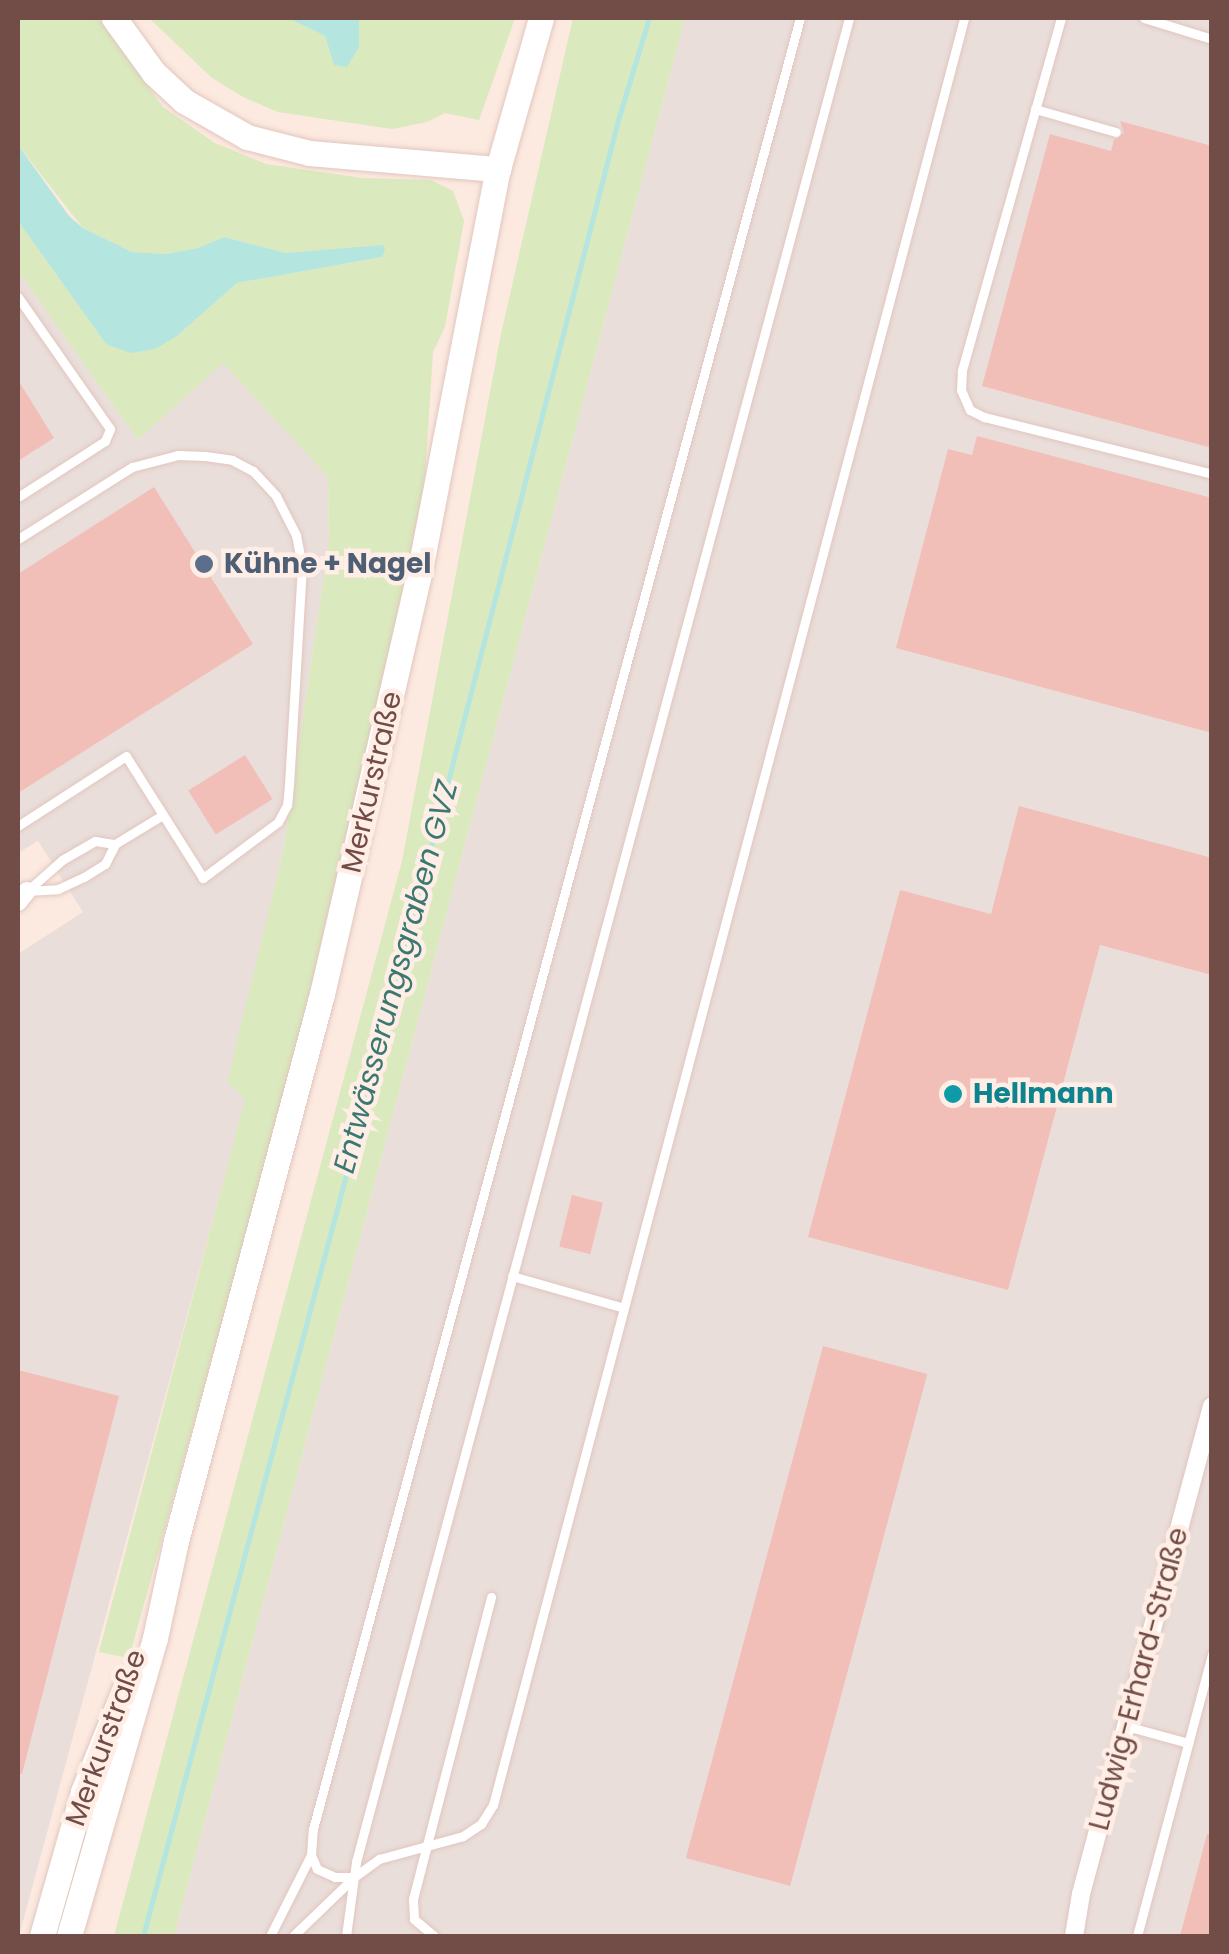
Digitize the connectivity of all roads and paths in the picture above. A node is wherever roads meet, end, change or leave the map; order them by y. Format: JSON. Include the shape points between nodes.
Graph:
{"nodes":[{"id":1,"x":114,"y":18,"type":"edge"},
{"id":2,"x":541,"y":18,"type":"edge"},
{"id":3,"x":800,"y":18,"type":"edge"},
{"id":4,"x":849,"y":18,"type":"edge"},
{"id":5,"x":964,"y":18,"type":"edge"},
{"id":6,"x":1061,"y":18,"type":"edge"},
{"id":7,"x":1144,"y":18,"type":"edge"},
{"id":8,"x":1212,"y":40,"type":"edge"},
{"id":9,"x":1035,"y":109,"type":"junction"},
{"id":10,"x":1116,"y":132,"type":"dead end"},
{"id":11,"x":498,"y":170,"type":"junction"},
{"id":12,"x":18,"y":297,"type":"edge"},
{"id":13,"x":1212,"y":474,"type":"edge"},
{"id":14,"x":18,"y":497,"type":"edge"},
{"id":15,"x":18,"y":538,"type":"edge"},
{"id":16,"x":162,"y":816,"type":"junction"},
{"id":17,"x":18,"y":826,"type":"edge"},
{"id":18,"x":115,"y":844,"type":"junction"},
{"id":19,"x":21,"y":895,"type":"edge"},
{"id":20,"x":512,"y":1276,"type":"junction"},
{"id":21,"x":624,"y":1308,"type":"junction"},
{"id":22,"x":1212,"y":1406,"type":"edge"},
{"id":23,"x":176,"y":1541,"type":"junction"},
{"id":24,"x":491,"y":1597,"type":"dead end"},
{"id":25,"x":1212,"y":1654,"type":"edge"},
{"id":26,"x":1126,"y":1726,"type":"junction"},
{"id":27,"x":1188,"y":1743,"type":"junction"},
{"id":28,"x":426,"y":1846,"type":"junction"},
{"id":29,"x":311,"y":1855,"type":"junction"},
{"id":30,"x":354,"y":1877,"type":"junction"},
{"id":31,"x":1081,"y":1894,"type":"junction"},
{"id":32,"x":42,"y":1936,"type":"edge"},
{"id":33,"x":70,"y":1936,"type":"edge"},
{"id":34,"x":270,"y":1936,"type":"edge"},
{"id":35,"x":294,"y":1936,"type":"edge"},
{"id":36,"x":346,"y":1936,"type":"edge"},
{"id":37,"x":434,"y":1936,"type":"edge"},
{"id":38,"x":1064,"y":1936,"type":"edge"},
{"id":39,"x":1074,"y":1936,"type":"edge"},
{"id":40,"x":1137,"y":1936,"type":"edge"}],
"edges":[{"from":1,"to":11,"type":"street","via":[[184,101],[246,137],[310,153]]},
{"from":2,"to":11,"type":"street","name":"Merkurstraße"},
{"from":3,"to":29,"type":"lane"},
{"from":4,"to":20,"type":"lane"},
{"from":5,"to":21,"type":"lane"},
{"from":6,"to":9,"type":"lane"},
{"from":7,"to":8,"type":"lane"},
{"from":9,"to":10,"type":"lane"},
{"from":9,"to":13,"type":"lane","via":[[962,371],[970,410]]},
{"from":11,"to":23,"type":"street","name":"Merkurstraße","via":[[372,787]]},
{"from":12,"to":14,"type":"lane","via":[[110,428],[105,442]]},
{"from":15,"to":16,"type":"lane","via":[[132,467],[178,455],[232,460],[276,496],[296,535],[302,566],[286,805],[278,822],[203,878]]},
{"from":16,"to":17,"type":"lane","via":[[126,756]]},
{"from":16,"to":18,"type":"lane"},
{"from":18,"to":19,"type":"lane","via":[[94,841]]},
{"from":18,"to":19,"type":"lane","via":[[105,864],[84,878]]},
{"from":20,"to":21,"type":"lane"},
{"from":20,"to":30,"type":"lane"},
{"from":21,"to":28,"type":"lane","via":[[493,1805],[464,1836]]},
{"from":22,"to":26,"type":"street","name":"Ludwig-Erhard-Straße"},
{"from":23,"to":32,"type":"street","name":"Merkurstraße","via":[[83,1792]]},
{"from":23,"to":33,"type":"street","name":"Merkurstraße","via":[[156,1638]]},
{"from":24,"to":28,"type":"lane"},
{"from":25,"to":27,"type":"lane"},
{"from":26,"to":27,"type":"lane"},
{"from":26,"to":31,"type":"street","name":"Ludwig-Erhard-Straße"},
{"from":27,"to":40,"type":"lane"},
{"from":28,"to":30,"type":"lane","via":[[379,1859]]},
{"from":28,"to":37,"type":"lane","via":[[414,1919]]},
{"from":29,"to":30,"type":"lane","via":[[317,1869]]},
{"from":29,"to":34,"type":"lane"},
{"from":30,"to":35,"type":"lane"},
{"from":30,"to":36,"type":"lane"},
{"from":31,"to":38,"type":"street","name":"Ludwig-Erhard-Straße"},
{"from":31,"to":39,"type":"street","name":"Ludwig-Erhard-Straße"}]}
